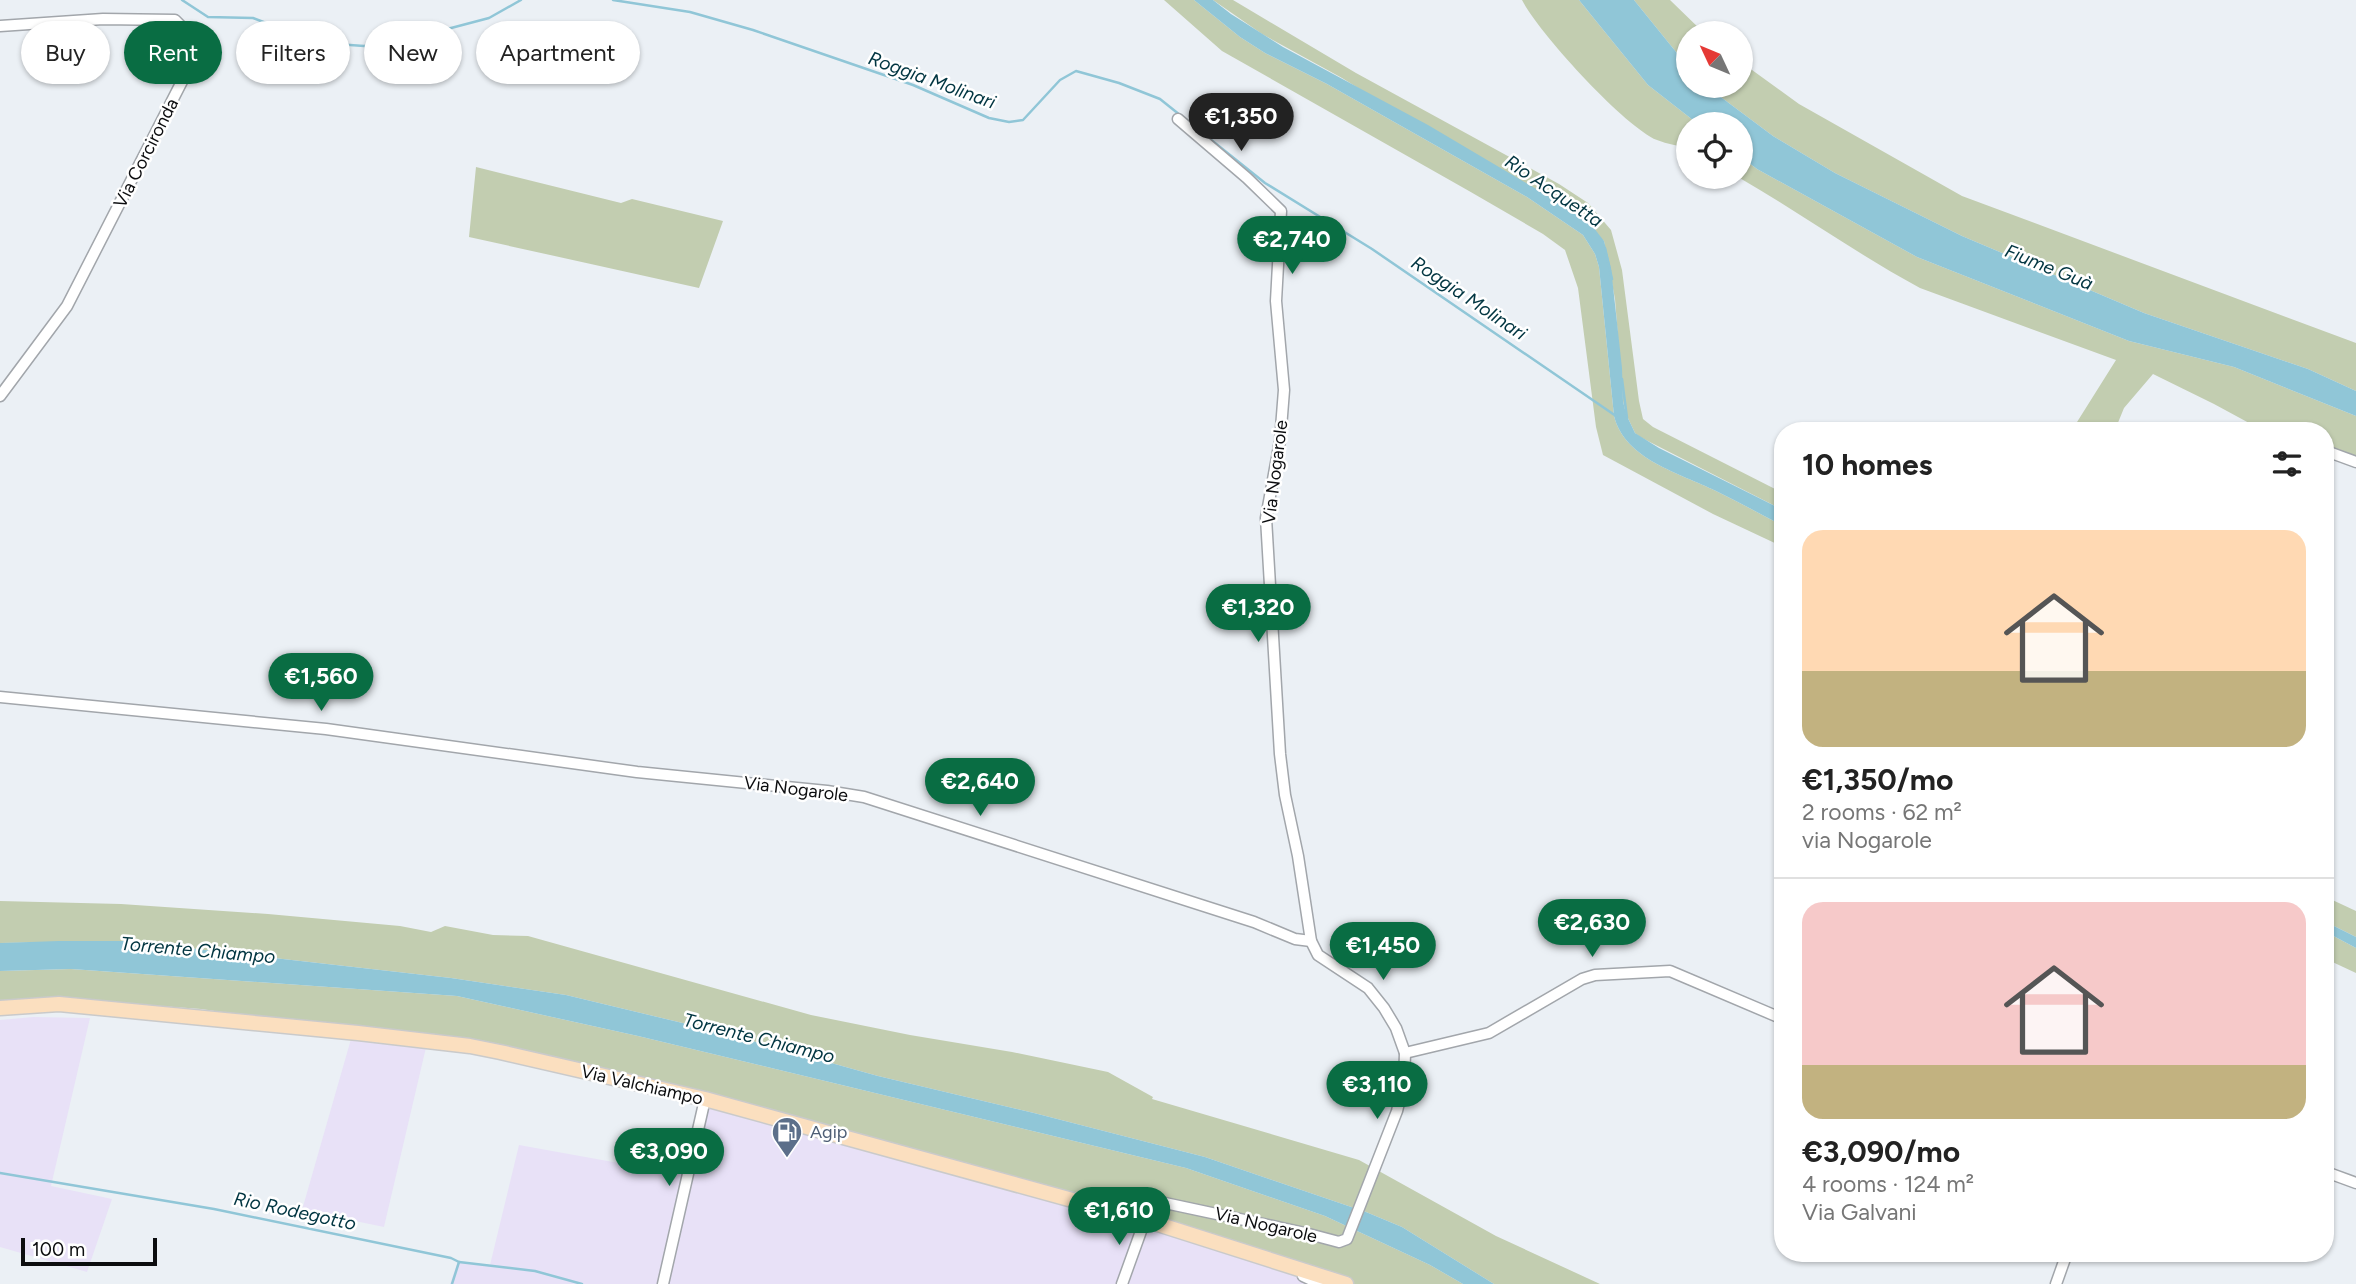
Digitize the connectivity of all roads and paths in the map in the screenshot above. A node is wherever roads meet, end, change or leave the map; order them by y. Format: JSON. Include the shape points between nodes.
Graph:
{"nodes":[{"id":1,"x":0,"y":26,"type":"edge"},
{"id":2,"x":1178,"y":119,"type":"dead end"},
{"id":3,"x":0,"y":396,"type":"edge"},
{"id":4,"x":2334,"y":454,"type":"edge"},
{"id":5,"x":2356,"y":462,"type":"edge"},
{"id":6,"x":0,"y":697,"type":"edge"},
{"id":7,"x":1311,"y":941,"type":"junction"},
{"id":8,"x":0,"y":1008,"type":"edge"},
{"id":9,"x":1774,"y":1015,"type":"edge"},
{"id":10,"x":1405,"y":1053,"type":"junction"},
{"id":11,"x":705,"y":1099,"type":"junction"},
{"id":12,"x":2334,"y":1175,"type":"edge"},
{"id":13,"x":2356,"y":1183,"type":"edge"},
{"id":14,"x":1100,"y":1208,"type":"junction"},
{"id":15,"x":1145,"y":1220,"type":"junction"},
{"id":16,"x":1266,"y":1257,"type":"junction"},
{"id":17,"x":2064,"y":1262,"type":"edge"},
{"id":18,"x":663,"y":1284,"type":"edge"},
{"id":19,"x":1122,"y":1284,"type":"edge"},
{"id":20,"x":1320,"y":1284,"type":"edge"},
{"id":21,"x":1346,"y":1284,"type":"edge"},
{"id":22,"x":2056,"y":1284,"type":"edge"}],
"edges":[{"from":1,"to":3,"type":"street","name":"Via Corcironda","via":[[174,20],[190,35],[196,54],[67,306]]},
{"from":2,"to":7,"type":"street","name":"Via Nogarole","via":[[1281,211],[1276,301],[1284,390],[1266,518],[1280,754]]},
{"from":4,"to":5,"type":"street"},
{"from":6,"to":7,"type":"street","name":"Via Nogarole","via":[[326,729],[637,772],[864,797]]},
{"from":7,"to":10,"type":"street","via":[[1318,954],[1368,988],[1396,1028]]},
{"from":8,"to":11,"type":"main road","name":"Via Valchiampo","via":[[59,1004],[470,1046]]},
{"from":9,"to":10,"type":"street","via":[[1670,971],[1595,975],[1582,978],[1489,1033]]},
{"from":10,"to":14,"type":"street","name":"Via Nogarole","via":[[1397,1111],[1347,1239],[1339,1242],[1123,1194],[1109,1197]]},
{"from":11,"to":14,"type":"main road","name":"Via Valchiampo"},
{"from":11,"to":18,"type":"street"},
{"from":12,"to":13,"type":"street"},
{"from":14,"to":15,"type":"main road","name":"Via Valchiampo"},
{"from":15,"to":16,"type":"main road","name":"Via Valchiampo"},
{"from":15,"to":19,"type":"street"},
{"from":16,"to":20,"type":"street"},
{"from":16,"to":21,"type":"main road","name":"Via Valchiampo"},
{"from":17,"to":22,"type":"street"}]}
